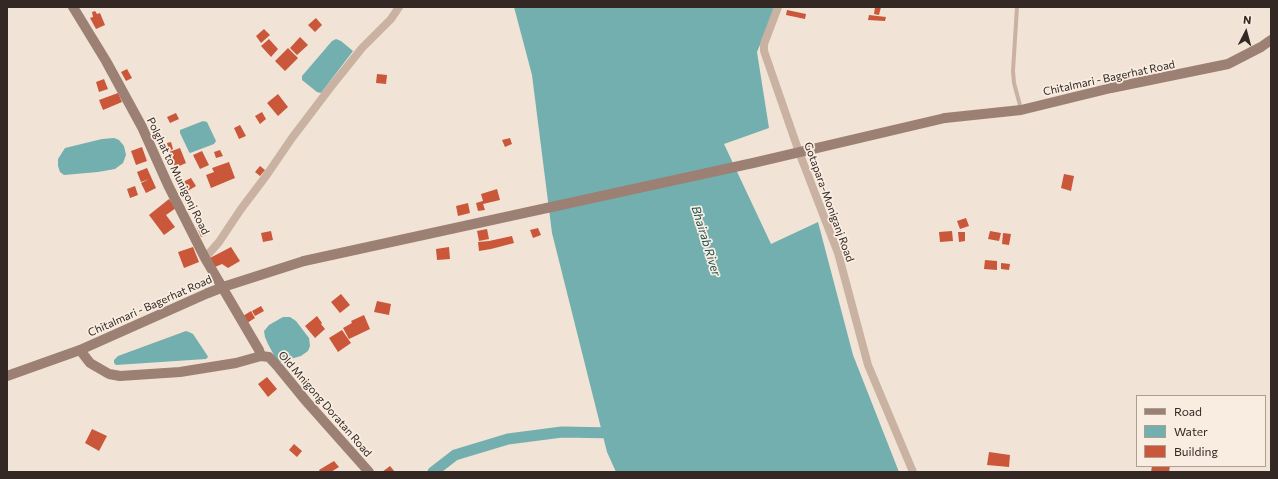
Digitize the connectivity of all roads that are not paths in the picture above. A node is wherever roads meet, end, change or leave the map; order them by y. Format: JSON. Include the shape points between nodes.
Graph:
{"nodes":[{"id":1,"x":73,"y":7,"type":"edge"},
{"id":2,"x":399,"y":7,"type":"edge"},
{"id":3,"x":778,"y":7,"type":"edge"},
{"id":4,"x":1017,"y":7,"type":"edge"},
{"id":5,"x":1271,"y":40,"type":"edge"},
{"id":6,"x":1021,"y":110,"type":"junction"},
{"id":7,"x":205,"y":258,"type":"junction"},
{"id":8,"x":80,"y":350,"type":"junction"},
{"id":9,"x":261,"y":356,"type":"junction"},
{"id":10,"x":7,"y":376,"type":"edge"},
{"id":11,"x":369,"y":472,"type":"edge"},
{"id":12,"x":914,"y":472,"type":"edge"}],
"edges":[{"from":1,"to":7,"type":"main road","name":"Polghat to Munigonj Road","via":[[142,128]]},
{"from":2,"to":7,"type":"street","via":[[325,94]]},
{"from":3,"to":12,"type":"street","name":"Gotapara-Moniganj Road","via":[[764,44],[764,51],[838,253],[868,365]]},
{"from":4,"to":6,"type":"lane","via":[[1013,71]]},
{"from":5,"to":6,"type":"main road","name":"Chitalmari - Bagerhat Road","via":[[1228,64]]},
{"from":6,"to":8,"type":"main road","name":"Chitalmari - Bagerhat Road","bridge":true,"via":[[945,118],[753,163],[304,261],[208,293]]},
{"from":7,"to":9,"type":"main road","name":"Polghat to Munigonj Road"},
{"from":8,"to":9,"type":"main road","name":"Old Mnigong Doratan Road","via":[[90,363],[109,374],[120,376],[180,372],[236,363]]},
{"from":8,"to":10,"type":"main road","name":"Chitalmari - Bagerhat Road"},
{"from":9,"to":11,"type":"main road","name":"Old Mnigong Doratan Road","via":[[268,357],[279,368]]}]}
